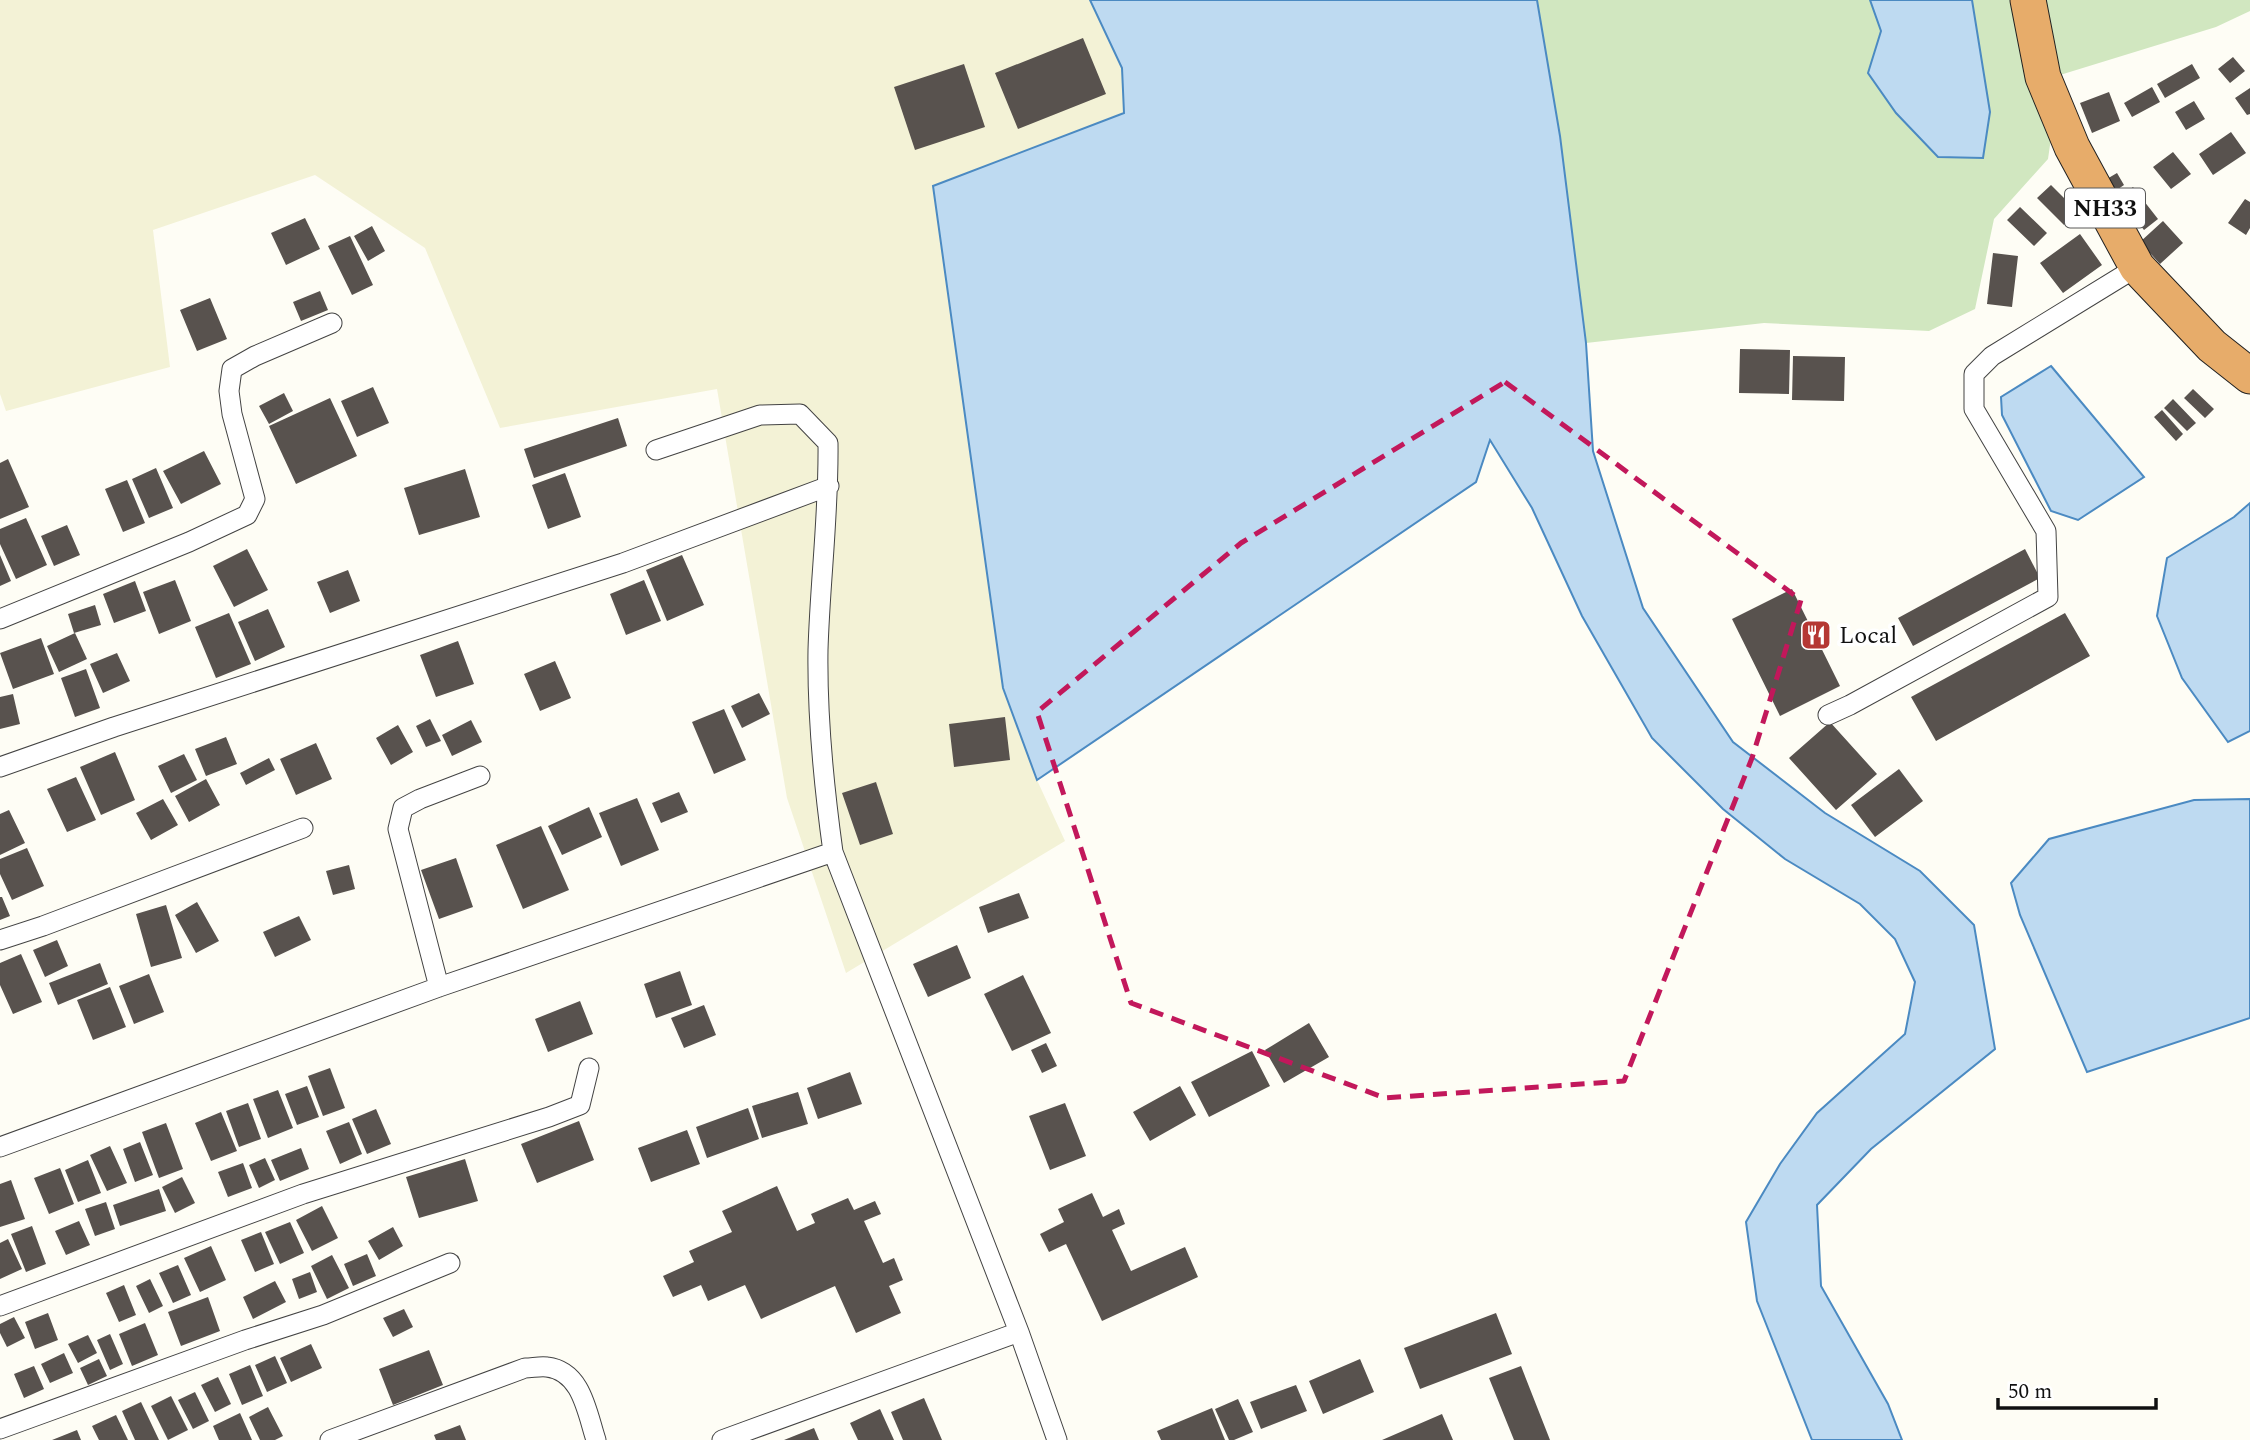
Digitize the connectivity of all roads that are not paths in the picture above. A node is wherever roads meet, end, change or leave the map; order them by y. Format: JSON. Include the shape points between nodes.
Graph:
{"nodes":[{"id":1,"x":2028,"y":0,"type":"edge"},
{"id":2,"x":2137,"y":267,"type":"junction"},
{"id":3,"x":332,"y":323,"type":"dead end"},
{"id":4,"x":2250,"y":376,"type":"edge"},
{"id":5,"x":656,"y":450,"type":"dead end"},
{"id":6,"x":829,"y":486,"type":"junction"},
{"id":7,"x":0,"y":619,"type":"edge"},
{"id":8,"x":1828,"y":715,"type":"dead end"},
{"id":9,"x":0,"y":767,"type":"edge"},
{"id":10,"x":480,"y":776,"type":"dead end"},
{"id":11,"x":303,"y":828,"type":"dead end"},
{"id":12,"x":833,"y":852,"type":"junction"},
{"id":13,"x":0,"y":940,"type":"edge"},
{"id":14,"x":439,"y":987,"type":"junction"},
{"id":15,"x":589,"y":1068,"type":"dead end"},
{"id":16,"x":0,"y":1147,"type":"edge"},
{"id":17,"x":450,"y":1263,"type":"dead end"},
{"id":18,"x":0,"y":1306,"type":"edge"},
{"id":19,"x":1019,"y":1332,"type":"junction"},
{"id":20,"x":0,"y":1429,"type":"edge"},
{"id":21,"x":330,"y":1440,"type":"edge"},
{"id":22,"x":596,"y":1440,"type":"edge"},
{"id":23,"x":722,"y":1440,"type":"edge"},
{"id":24,"x":1057,"y":1440,"type":"edge"}],
"edges":[{"from":1,"to":2,"type":"highway","number":"NH33","via":[[2043,77],[2072,147]]},
{"from":2,"to":4,"type":"highway","number":"NH33","via":[[2212,346]]},
{"from":2,"to":8,"type":"street","via":[[1992,356],[1974,374],[1974,409],[2046,531],[2048,597]]},
{"from":3,"to":7,"type":"street","via":[[232,369],[232,414],[255,499],[247,515]]},
{"from":5,"to":6,"type":"street","via":[[760,415],[800,414],[828,443]]},
{"from":6,"to":9,"type":"street","via":[[624,563]]},
{"from":6,"to":12,"type":"street","via":[[818,652],[823,785]]},
{"from":10,"to":14,"type":"street","via":[[403,808],[398,829]]},
{"from":11,"to":13,"type":"street"},
{"from":12,"to":14,"type":"street"},
{"from":12,"to":19,"type":"street"},
{"from":14,"to":16,"type":"street"},
{"from":15,"to":18,"type":"street","via":[[580,1105],[559,1114],[303,1194]]},
{"from":17,"to":20,"type":"street","via":[[323,1315]]},
{"from":19,"to":23,"type":"street"},
{"from":19,"to":24,"type":"street"},
{"from":21,"to":22,"type":"street","via":[[525,1368],[547,1367],[565,1372],[578,1386]]}]}
